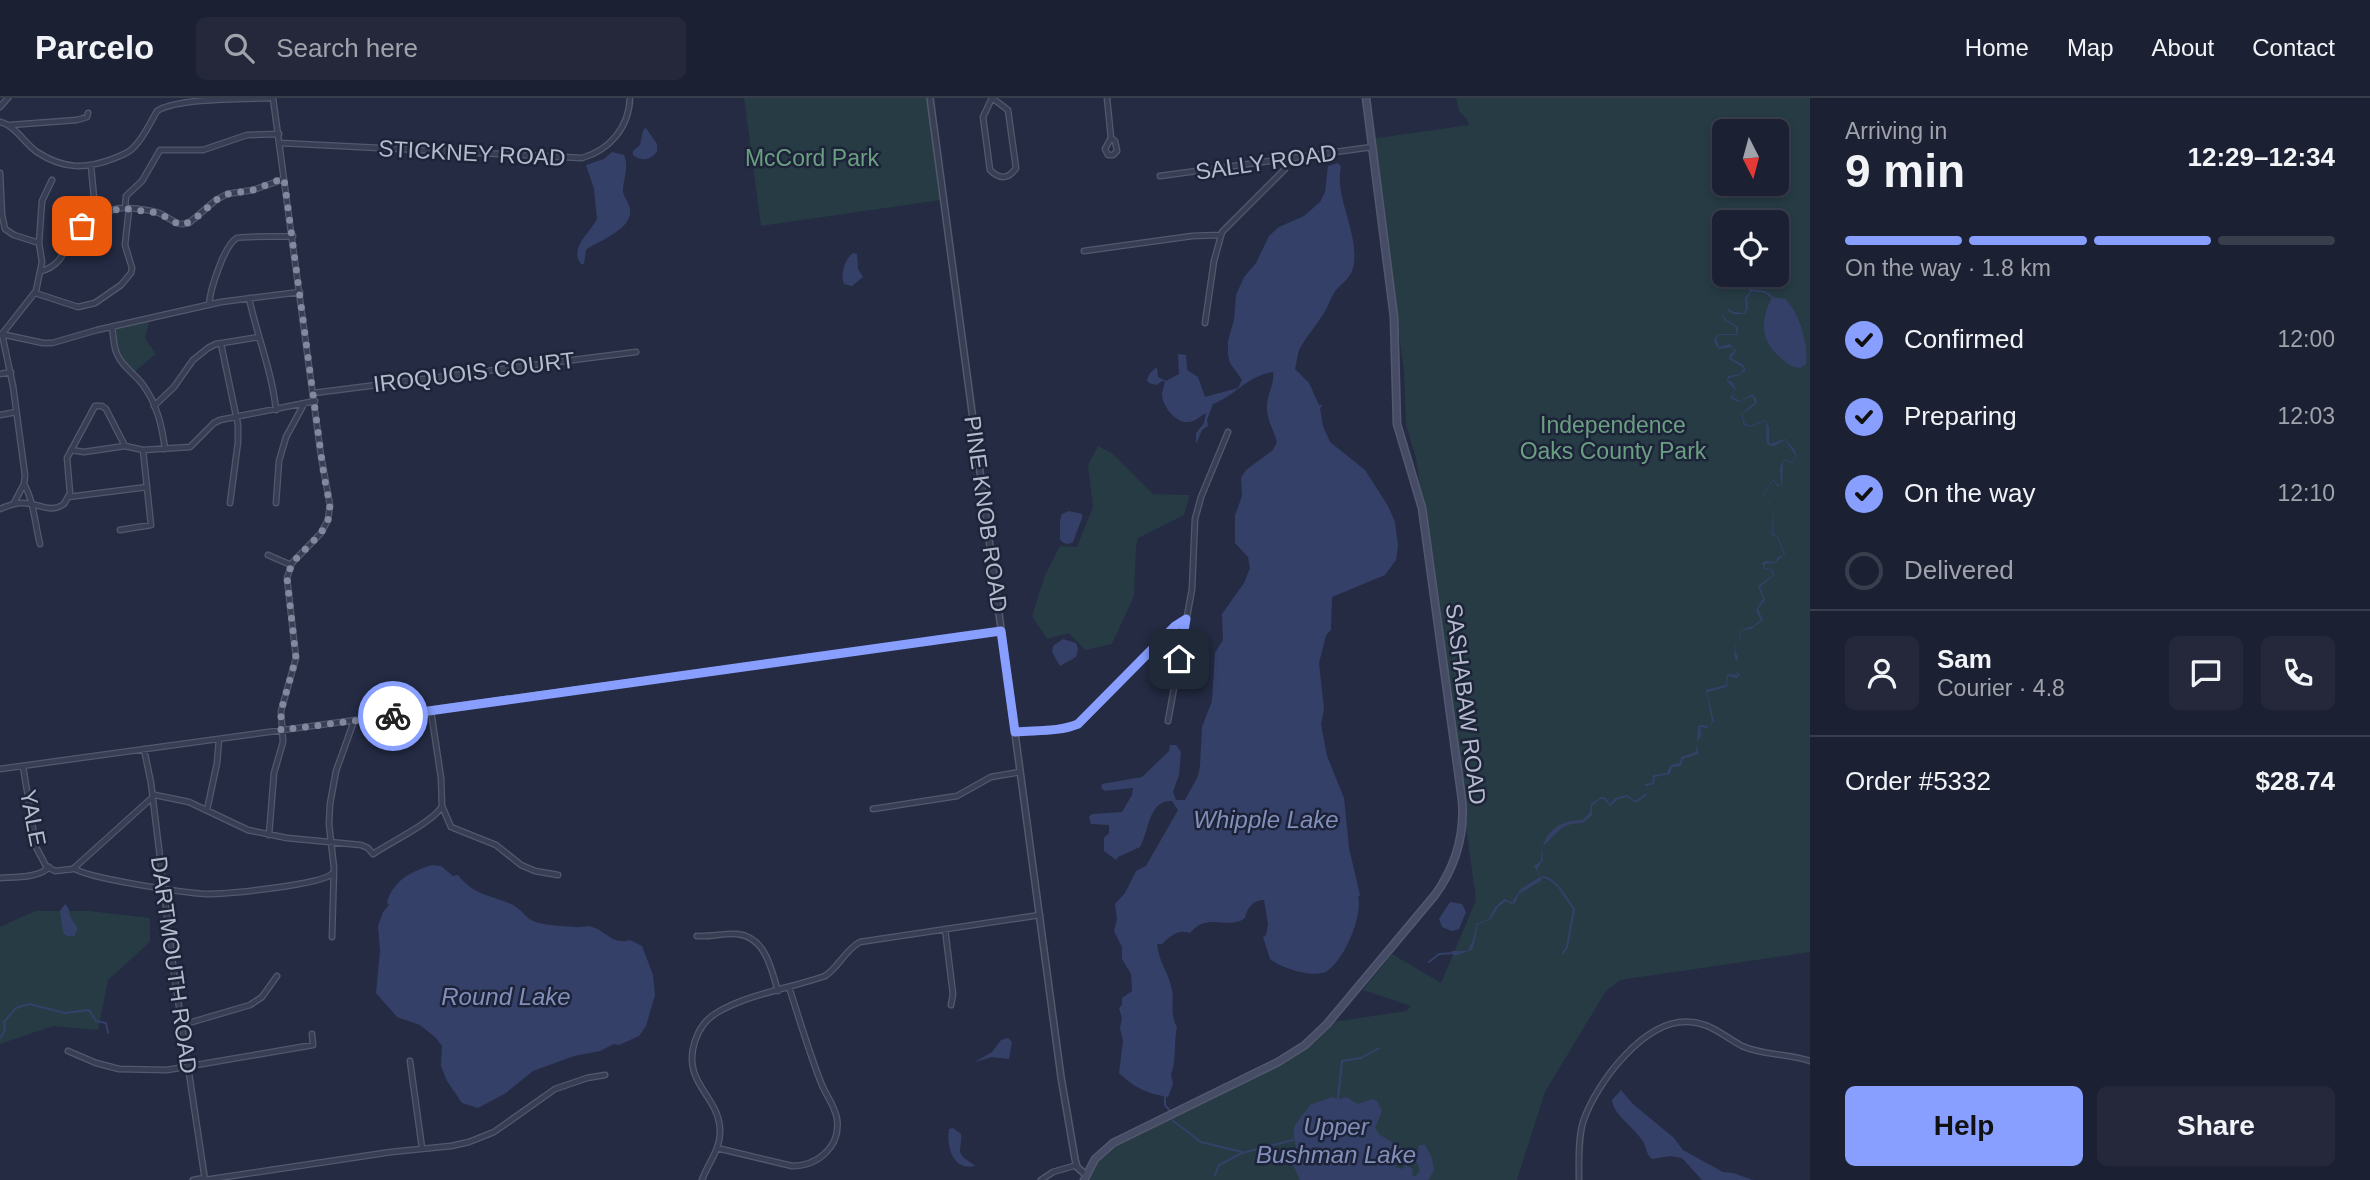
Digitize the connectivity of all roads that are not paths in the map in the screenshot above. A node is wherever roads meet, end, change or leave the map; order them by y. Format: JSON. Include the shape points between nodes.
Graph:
{"nodes":[{"id":1,"x":8,"y":98,"type":"edge"},
{"id":2,"x":271,"y":98,"type":"edge"},
{"id":3,"x":630,"y":98,"type":"edge"},
{"id":4,"x":930,"y":98,"type":"edge"},
{"id":5,"x":992,"y":98,"type":"edge"},
{"id":6,"x":1107,"y":98,"type":"edge"},
{"id":7,"x":1366,"y":98,"type":"edge"},
{"id":8,"x":0,"y":107,"type":"edge"},
{"id":9,"x":88,"y":113,"type":"dead end"},
{"id":10,"x":0,"y":122,"type":"edge"},
{"id":11,"x":9,"y":125,"type":"junction"},
{"id":12,"x":279,"y":134,"type":"junction"},
{"id":13,"x":1111,"y":138,"type":"dead end"},
{"id":14,"x":280,"y":143,"type":"junction"},
{"id":15,"x":1373,"y":147,"type":"junction"},
{"id":16,"x":1290,"y":159,"type":"junction"},
{"id":17,"x":91,"y":166,"type":"junction"},
{"id":18,"x":0,"y":173,"type":"edge"},
{"id":19,"x":1160,"y":176,"type":"dead end"},
{"id":20,"x":284,"y":178,"type":"junction"},
{"id":21,"x":52,"y":180,"type":"dead end"},
{"id":22,"x":127,"y":209,"type":"junction"},
{"id":23,"x":103,"y":215,"type":"junction"},
{"id":24,"x":1220,"y":235,"type":"junction"},
{"id":25,"x":293,"y":236,"type":"junction"},
{"id":26,"x":39,"y":243,"type":"junction"},
{"id":27,"x":1084,"y":251,"type":"dead end"},
{"id":28,"x":41,"y":271,"type":"junction"},
{"id":29,"x":300,"y":292,"type":"junction"},
{"id":30,"x":35,"y":293,"type":"junction"},
{"id":31,"x":249,"y":298,"type":"junction"},
{"id":32,"x":209,"y":305,"type":"junction"},
{"id":33,"x":1205,"y":323,"type":"dead end"},
{"id":34,"x":112,"y":328,"type":"junction"},
{"id":35,"x":1,"y":334,"type":"edge"},
{"id":36,"x":259,"y":337,"type":"junction"},
{"id":37,"x":221,"y":344,"type":"junction"},
{"id":38,"x":636,"y":352,"type":"dead end"},
{"id":39,"x":11,"y":372,"type":"junction"},
{"id":40,"x":0,"y":374,"type":"edge"},
{"id":41,"x":313,"y":393,"type":"junction"},
{"id":42,"x":314,"y":401,"type":"junction"},
{"id":43,"x":304,"y":404,"type":"junction"},
{"id":44,"x":154,"y":406,"type":"junction"},
{"id":45,"x":276,"y":410,"type":"junction"},
{"id":46,"x":17,"y":412,"type":"junction"},
{"id":47,"x":0,"y":415,"type":"edge"},
{"id":48,"x":236,"y":417,"type":"junction"},
{"id":49,"x":1228,"y":432,"type":"dead end"},
{"id":50,"x":125,"y":446,"type":"junction"},
{"id":51,"x":165,"y":449,"type":"junction"},
{"id":52,"x":71,"y":450,"type":"junction"},
{"id":53,"x":143,"y":450,"type":"junction"},
{"id":54,"x":24,"y":484,"type":"junction"},
{"id":55,"x":147,"y":486,"type":"junction"},
{"id":56,"x":68,"y":497,"type":"junction"},
{"id":57,"x":14,"y":503,"type":"junction"},
{"id":58,"x":229,"y":503,"type":"dead end"},
{"id":59,"x":275,"y":503,"type":"dead end"},
{"id":60,"x":32,"y":504,"type":"junction"},
{"id":61,"x":0,"y":509,"type":"edge"},
{"id":62,"x":120,"y":530,"type":"dead end"},
{"id":63,"x":40,"y":544,"type":"dead end"},
{"id":64,"x":268,"y":555,"type":"dead end"},
{"id":65,"x":291,"y":565,"type":"junction"},
{"id":66,"x":1186,"y":619,"type":"junction"},
{"id":67,"x":1001,"y":631,"type":"junction"},
{"id":68,"x":431,"y":711,"type":"junction"},
{"id":69,"x":354,"y":721,"type":"junction"},
{"id":70,"x":1168,"y":721,"type":"dead end"},
{"id":71,"x":281,"y":730,"type":"junction"},
{"id":72,"x":1015,"y":732,"type":"junction"},
{"id":73,"x":219,"y":739,"type":"junction"},
{"id":74,"x":144,"y":749,"type":"junction"},
{"id":75,"x":23,"y":766,"type":"junction"},
{"id":76,"x":0,"y":769,"type":"edge"},
{"id":77,"x":1020,"y":772,"type":"junction"},
{"id":78,"x":152,"y":795,"type":"junction"},
{"id":79,"x":442,"y":806,"type":"junction"},
{"id":80,"x":873,"y":809,"type":"dead end"},
{"id":81,"x":207,"y":810,"type":"junction"},
{"id":82,"x":269,"y":835,"type":"junction"},
{"id":83,"x":332,"y":842,"type":"junction"},
{"id":84,"x":49,"y":867,"type":"junction"},
{"id":85,"x":74,"y":867,"type":"junction"},
{"id":86,"x":333,"y":873,"type":"junction"},
{"id":87,"x":558,"y":874,"type":"dead end"},
{"id":88,"x":0,"y":878,"type":"edge"},
{"id":89,"x":163,"y":888,"type":"junction"},
{"id":90,"x":1040,"y":915,"type":"junction"},
{"id":91,"x":945,"y":929,"type":"junction"},
{"id":92,"x":697,"y":936,"type":"dead end"},
{"id":93,"x":332,"y":937,"type":"dead end"},
{"id":94,"x":277,"y":976,"type":"dead end"},
{"id":95,"x":789,"y":987,"type":"junction"},
{"id":96,"x":778,"y":991,"type":"junction"},
{"id":97,"x":951,"y":1005,"type":"dead end"},
{"id":98,"x":182,"y":1025,"type":"junction"},
{"id":99,"x":312,"y":1034,"type":"dead end"},
{"id":100,"x":68,"y":1051,"type":"dead end"},
{"id":101,"x":411,"y":1061,"type":"dead end"},
{"id":102,"x":1810,"y":1061,"type":"edge"},
{"id":103,"x":188,"y":1067,"type":"junction"},
{"id":104,"x":606,"y":1074,"type":"dead end"},
{"id":105,"x":422,"y":1148,"type":"junction"},
{"id":106,"x":717,"y":1148,"type":"junction"},
{"id":107,"x":1077,"y":1165,"type":"junction"},
{"id":108,"x":1085,"y":1178,"type":"edge"},
{"id":109,"x":205,"y":1179,"type":"edge"},
{"id":110,"x":193,"y":1180,"type":"edge"},
{"id":111,"x":702,"y":1180,"type":"edge"},
{"id":112,"x":1041,"y":1180,"type":"edge"},
{"id":113,"x":1579,"y":1180,"type":"edge"}],
"edges":[{"from":1,"to":8,"type":"street"},
{"from":2,"to":12,"type":"street"},
{"from":2,"to":17,"type":"street","via":[[162,107],[134,148]]},
{"from":3,"to":14,"type":"street","name":"STICKNEY ROAD","via":[[617,136],[582,158]]},
{"from":4,"to":67,"type":"street","name":"PINE KNOB ROAD"},
{"from":5,"to":5,"type":"street","via":[[1008,110],[1010,121],[1016,168],[1003,178],[990,170],[982,117]]},
{"from":6,"to":13,"type":"street"},
{"from":7,"to":15,"type":"main road","name":"SASHABAW ROAD"},
{"from":9,"to":11,"type":"street","via":[[77,120]]},
{"from":10,"to":11,"type":"street"},
{"from":11,"to":17,"type":"street","via":[[49,159]]},
{"from":12,"to":14,"type":"street"},
{"from":12,"to":22,"type":"street","via":[[247,135],[203,150],[162,149],[142,181],[126,196]]},
{"from":14,"to":20,"type":"street"},
{"from":15,"to":16,"type":"street","name":"SALLY ROAD"},
{"from":15,"to":108,"type":"main road","name":"SASHABAW ROAD","via":[[1395,330],[1397,424],[1422,508],[1460,776],[1463,815],[1457,851],[1432,898],[1309,1042],[1278,1062],[1118,1140],[1097,1157]]},
{"from":16,"to":19,"type":"street","name":"SALLY ROAD"},
{"from":16,"to":24,"type":"street"},
{"from":17,"to":23,"type":"street","via":[[94,198]]},
{"from":18,"to":26,"type":"street","via":[[5,229]]},
{"from":20,"to":22,"type":"street","via":[[228,194],[184,225],[159,213]]},
{"from":20,"to":25,"type":"street"},
{"from":21,"to":26,"type":"street","via":[[42,201]]},
{"from":22,"to":23,"type":"street"},
{"from":22,"to":30,"type":"street","via":[[125,245],[132,268],[121,285],[95,303],[78,307]]},
{"from":23,"to":28,"type":"street","via":[[79,229],[60,260]]},
{"from":24,"to":27,"type":"street"},
{"from":24,"to":33,"type":"street"},
{"from":25,"to":29,"type":"street"},
{"from":25,"to":32,"type":"street","via":[[237,238],[216,276]]},
{"from":26,"to":28,"type":"street"},
{"from":28,"to":30,"type":"street"},
{"from":29,"to":31,"type":"street"},
{"from":29,"to":41,"type":"street"},
{"from":30,"to":35,"type":"street"},
{"from":31,"to":32,"type":"street"},
{"from":31,"to":36,"type":"street"},
{"from":32,"to":34,"type":"street"},
{"from":34,"to":35,"type":"street","via":[[46,344]]},
{"from":34,"to":44,"type":"street","via":[[119,359],[140,380]]},
{"from":35,"to":39,"type":"street"},
{"from":36,"to":37,"type":"street"},
{"from":36,"to":45,"type":"street"},
{"from":37,"to":44,"type":"street","via":[[199,353]]},
{"from":37,"to":48,"type":"street"},
{"from":38,"to":41,"type":"street","name":"IROQUOIS COURT"},
{"from":39,"to":40,"type":"street"},
{"from":39,"to":46,"type":"street"},
{"from":41,"to":42,"type":"street"},
{"from":42,"to":43,"type":"street"},
{"from":42,"to":65,"type":"street","via":[[330,511],[321,533]]},
{"from":43,"to":45,"type":"street"},
{"from":43,"to":59,"type":"street","via":[[286,437]]},
{"from":44,"to":51,"type":"street"},
{"from":45,"to":48,"type":"street"},
{"from":46,"to":47,"type":"street"},
{"from":46,"to":54,"type":"street"},
{"from":48,"to":51,"type":"street","via":[[214,424],[190,447]]},
{"from":48,"to":58,"type":"street","via":[[238,442]]},
{"from":49,"to":66,"type":"street","via":[[1195,519]]},
{"from":50,"to":52,"type":"street"},
{"from":50,"to":52,"type":"street","via":[[106,410],[94,407]]},
{"from":50,"to":53,"type":"street"},
{"from":51,"to":53,"type":"street"},
{"from":52,"to":56,"type":"street"},
{"from":53,"to":55,"type":"street"},
{"from":54,"to":57,"type":"street"},
{"from":54,"to":60,"type":"street"},
{"from":55,"to":56,"type":"street"},
{"from":55,"to":62,"type":"street","via":[[151,525]]},
{"from":56,"to":60,"type":"street","via":[[56,509]]},
{"from":57,"to":60,"type":"street"},
{"from":57,"to":61,"type":"street"},
{"from":60,"to":63,"type":"street"},
{"from":64,"to":65,"type":"street"},
{"from":65,"to":71,"type":"street","via":[[287,584],[296,658],[281,711]]},
{"from":66,"to":70,"type":"street"},
{"from":66,"to":72,"type":"street","via":[[1078,724]]},
{"from":67,"to":68,"type":"street"},
{"from":67,"to":72,"type":"street","name":"PINE KNOB ROAD"},
{"from":68,"to":69,"type":"street"},
{"from":68,"to":79,"type":"street"},
{"from":69,"to":71,"type":"street"},
{"from":69,"to":83,"type":"street","via":[[331,792]]},
{"from":71,"to":73,"type":"street"},
{"from":71,"to":82,"type":"street"},
{"from":72,"to":77,"type":"street","name":"PINE KNOB ROAD"},
{"from":73,"to":74,"type":"street"},
{"from":73,"to":81,"type":"street"},
{"from":74,"to":75,"type":"street"},
{"from":74,"to":78,"type":"street","name":"DARTMOUTH ROAD"},
{"from":75,"to":76,"type":"street"},
{"from":75,"to":84,"type":"street","name":"YALE","via":[[36,847]]},
{"from":77,"to":80,"type":"street","via":[[984,779],[957,796]]},
{"from":77,"to":90,"type":"street","name":"PINE KNOB ROAD"},
{"from":78,"to":81,"type":"street","via":[[177,798]]},
{"from":78,"to":85,"type":"street"},
{"from":78,"to":89,"type":"street","name":"DARTMOUTH ROAD"},
{"from":79,"to":83,"type":"street","via":[[431,819],[373,853],[361,845]]},
{"from":79,"to":87,"type":"street","via":[[454,829],[496,845],[535,871]]},
{"from":81,"to":82,"type":"street"},
{"from":82,"to":83,"type":"street"},
{"from":83,"to":86,"type":"street"},
{"from":84,"to":85,"type":"street","via":[[65,871]]},
{"from":84,"to":88,"type":"street","via":[[39,874]]},
{"from":85,"to":89,"type":"street","via":[[100,877]]},
{"from":86,"to":89,"type":"street","via":[[307,883],[236,892]]},
{"from":86,"to":93,"type":"street"},
{"from":89,"to":98,"type":"street","name":"DARTMOUTH ROAD"},
{"from":90,"to":91,"type":"street"},
{"from":90,"to":107,"type":"street","name":"PINE KNOB ROAD"},
{"from":91,"to":95,"type":"street","via":[[860,942],[829,974]]},
{"from":91,"to":97,"type":"street"},
{"from":92,"to":96,"type":"street","via":[[737,934],[755,941],[768,959]]},
{"from":94,"to":98,"type":"street","via":[[250,1005]]},
{"from":95,"to":96,"type":"street"},
{"from":95,"to":106,"type":"street","via":[[837,1115],[834,1140],[818,1160],[799,1166]]},
{"from":96,"to":106,"type":"street","via":[[718,1012],[697,1035],[693,1070],[716,1113]]},
{"from":98,"to":103,"type":"street","name":"DARTMOUTH ROAD"},
{"from":99,"to":103,"type":"street","via":[[313,1045]]},
{"from":100,"to":103,"type":"street","via":[[119,1069]]},
{"from":101,"to":105,"type":"street"},
{"from":102,"to":113,"type":"street","via":[[1743,1046],[1706,1025],[1682,1021],[1661,1027],[1644,1038],[1594,1096],[1582,1124]]},
{"from":103,"to":109,"type":"street","name":"DARTMOUTH ROAD"},
{"from":104,"to":105,"type":"street","via":[[555,1090],[494,1132],[472,1141]]},
{"from":105,"to":109,"type":"street"},
{"from":106,"to":111,"type":"street"},
{"from":107,"to":108,"type":"street"},
{"from":107,"to":112,"type":"street"},
{"from":109,"to":110,"type":"street"}]}
